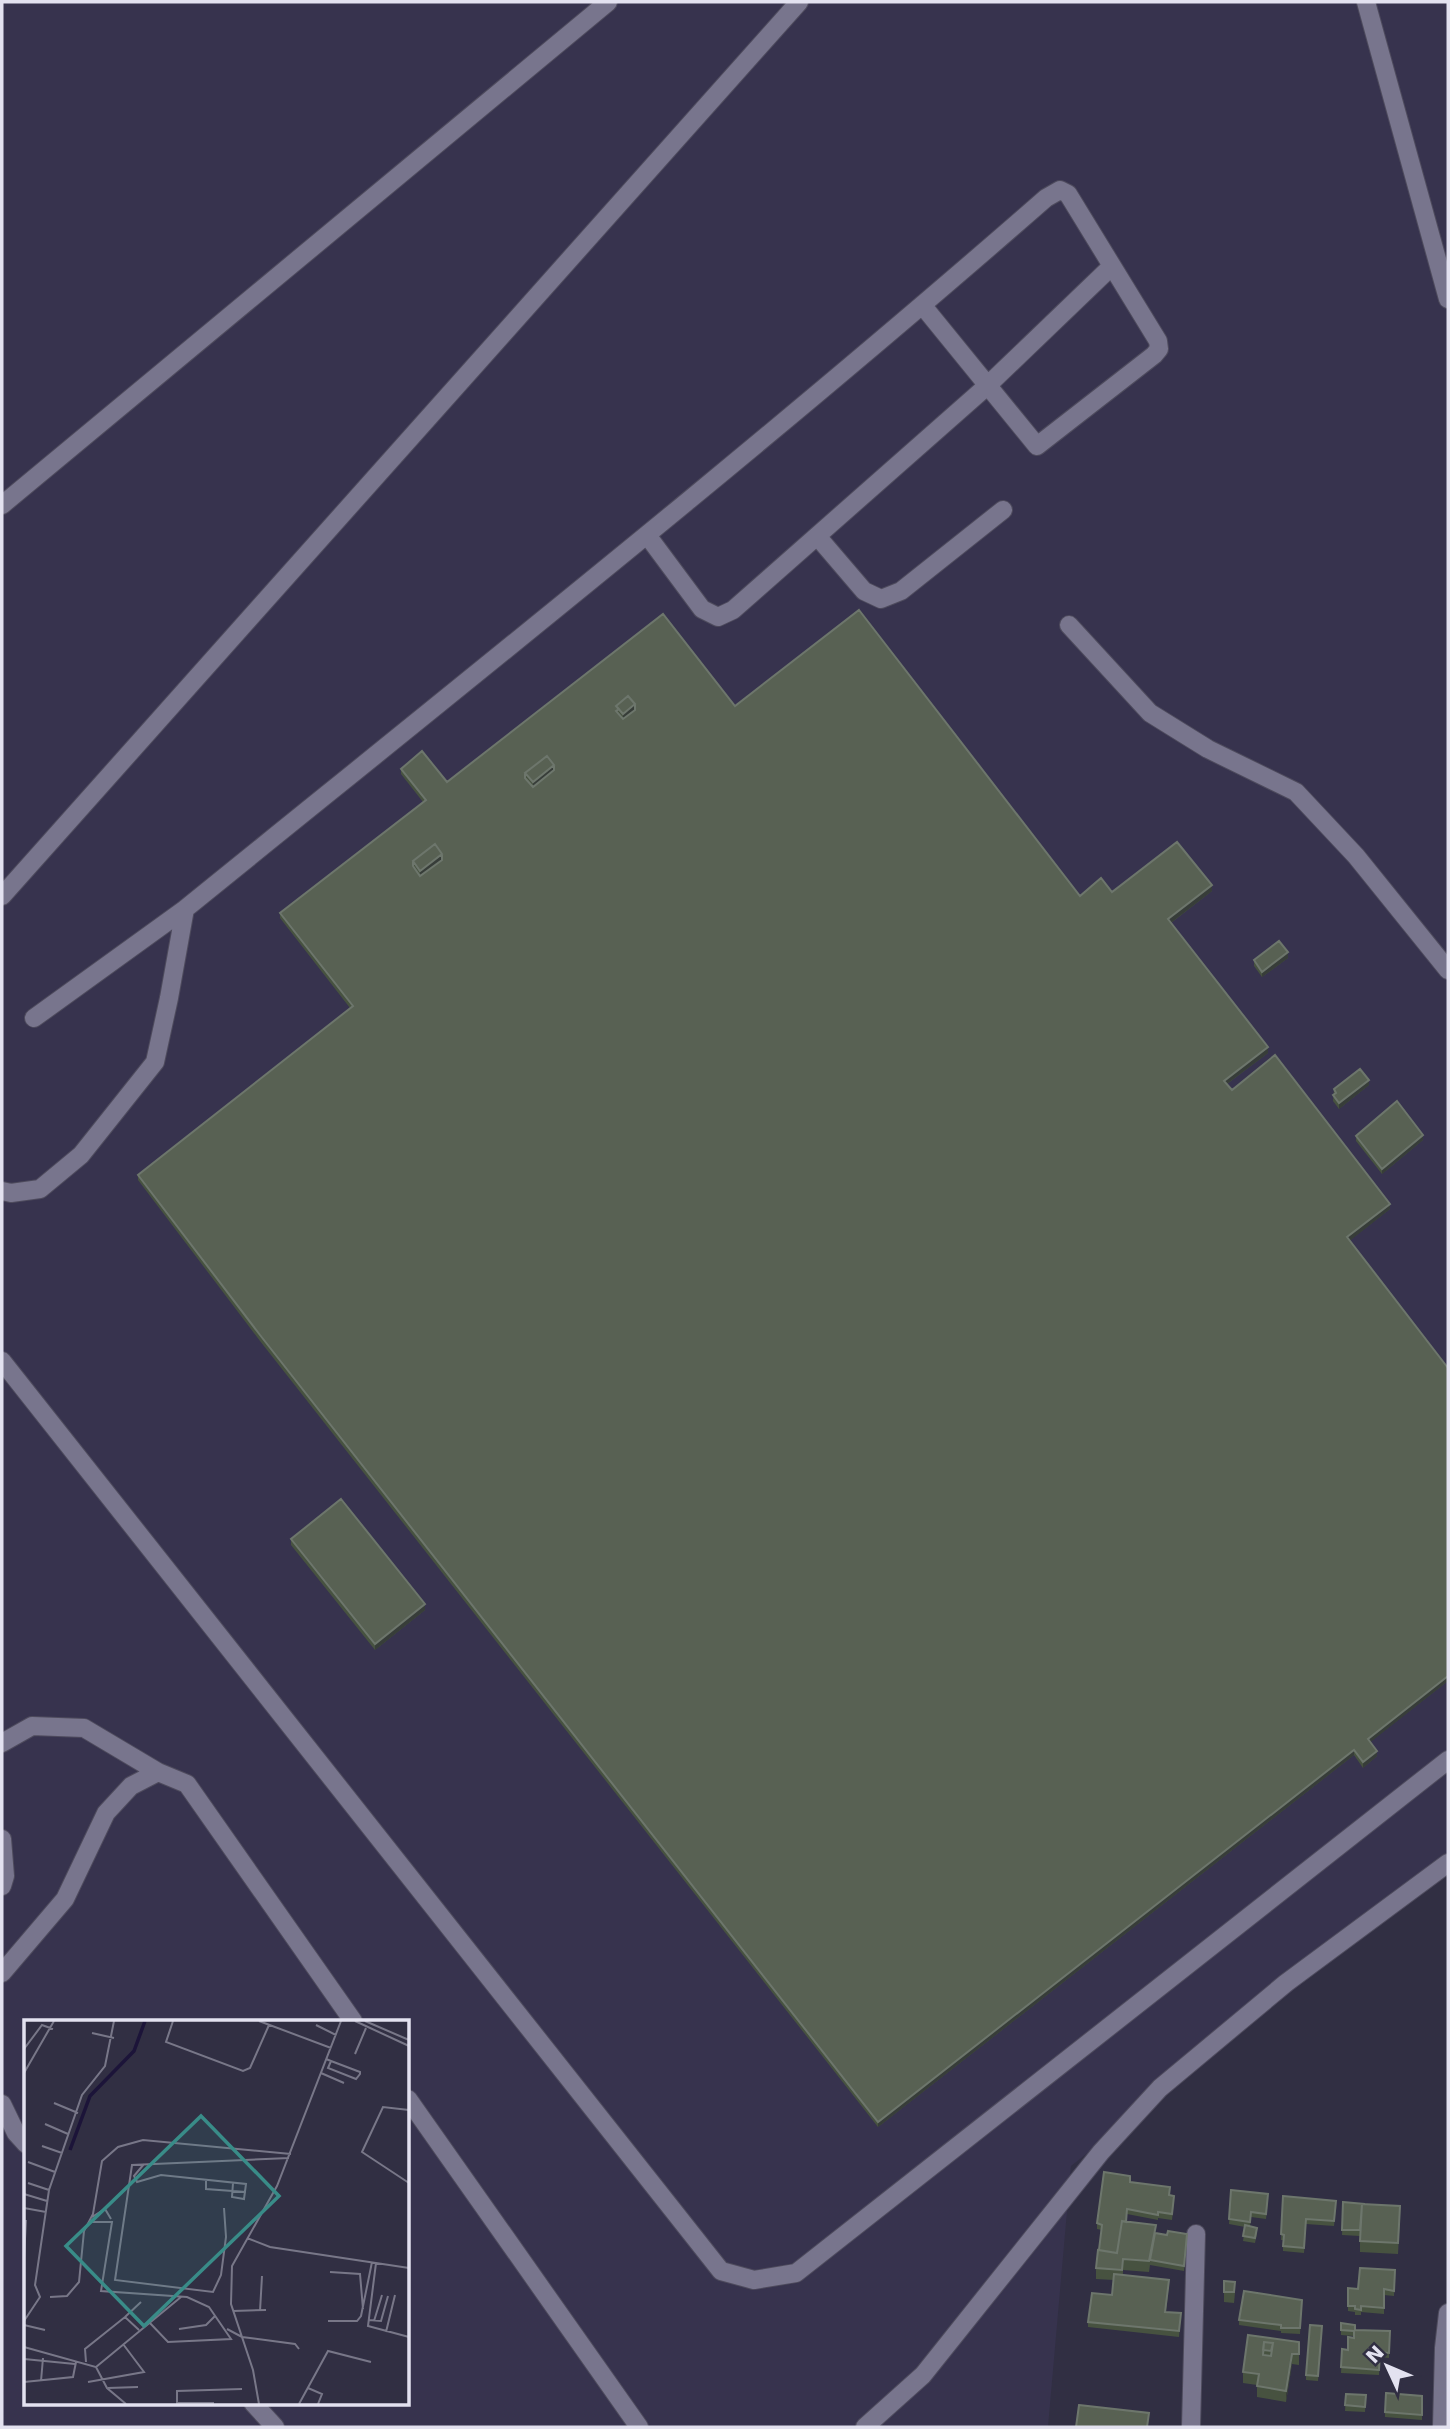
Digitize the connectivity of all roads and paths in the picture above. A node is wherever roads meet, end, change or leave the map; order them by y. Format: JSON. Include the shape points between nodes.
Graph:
{"nodes":[{"id":1,"x":608,"y":2,"type":"edge"},
{"id":2,"x":799,"y":2,"type":"edge"},
{"id":3,"x":1366,"y":2,"type":"edge"},
{"id":4,"x":1112,"y":266,"type":"junction"},
{"id":5,"x":1448,"y":299,"type":"edge"},
{"id":6,"x":923,"y":306,"type":"junction"},
{"id":7,"x":987,"y":386,"type":"junction"},
{"id":8,"x":2,"y":505,"type":"edge"},
{"id":9,"x":1003,"y":510,"type":"dead end"},
{"id":10,"x":647,"y":535,"type":"junction"},
{"id":11,"x":817,"y":536,"type":"junction"},
{"id":12,"x":1069,"y":625,"type":"dead end"},
{"id":13,"x":2,"y":895,"type":"edge"},
{"id":14,"x":185,"y":909,"type":"junction"},
{"id":15,"x":1448,"y":970,"type":"edge"},
{"id":16,"x":34,"y":1018,"type":"dead end"},
{"id":17,"x":2,"y":1191,"type":"edge"},
{"id":18,"x":2,"y":1361,"type":"edge"},
{"id":19,"x":2,"y":1744,"type":"edge"},
{"id":20,"x":1448,"y":1760,"type":"edge"},
{"id":21,"x":158,"y":1773,"type":"junction"},
{"id":22,"x":2,"y":1839,"type":"edge"},
{"id":23,"x":1448,"y":1863,"type":"edge"},
{"id":24,"x":2,"y":1886,"type":"edge"},
{"id":25,"x":2,"y":1973,"type":"edge"},
{"id":26,"x":352,"y":2020,"type":"edge"},
{"id":27,"x":410,"y":2102,"type":"edge"},
{"id":28,"x":2,"y":2104,"type":"edge"},
{"id":29,"x":24,"y":2142,"type":"edge"},
{"id":30,"x":1196,"y":2234,"type":"dead end"},
{"id":31,"x":1448,"y":2313,"type":"edge"},
{"id":32,"x":1446,"y":2348,"type":"edge"},
{"id":33,"x":254,"y":2404,"type":"edge"},
{"id":34,"x":275,"y":2427,"type":"edge"},
{"id":35,"x":639,"y":2427,"type":"edge"},
{"id":36,"x":865,"y":2427,"type":"edge"},
{"id":37,"x":1191,"y":2427,"type":"edge"},
{"id":38,"x":1443,"y":2427,"type":"edge"}],
"edges":[{"from":1,"to":8,"type":"street"},
{"from":2,"to":13,"type":"street"},
{"from":3,"to":5,"type":"street"},
{"from":4,"to":6,"type":"street","via":[[1068,194],[1059,190]]},
{"from":4,"to":7,"type":"street"},
{"from":4,"to":7,"type":"street","via":[[1158,341],[1154,355],[1037,446]]},
{"from":6,"to":7,"type":"street"},
{"from":6,"to":10,"type":"street"},
{"from":7,"to":11,"type":"street"},
{"from":9,"to":11,"type":"street","via":[[901,591],[881,598],[864,591]]},
{"from":10,"to":11,"type":"street","via":[[702,609],[718,617],[733,610]]},
{"from":10,"to":14,"type":"street"},
{"from":12,"to":15,"type":"street","via":[[1150,713],[1208,749],[1296,792],[1356,856]]},
{"from":14,"to":16,"type":"street"},
{"from":14,"to":17,"type":"street","via":[[155,1062],[81,1155],[40,1189]]},
{"from":18,"to":20,"type":"street","via":[[721,2271],[754,2280],[796,2273]]},
{"from":19,"to":21,"type":"street","via":[[32,1726],[84,1728]]},
{"from":21,"to":25,"type":"street","via":[[131,1786],[106,1812],[65,1899]]},
{"from":21,"to":26,"type":"street","via":[[187,1784]]},
{"from":22,"to":24,"type":"street"},
{"from":23,"to":36,"type":"street","via":[[1286,1983],[1160,2088],[1101,2152],[923,2375]]},
{"from":27,"to":35,"type":"street"},
{"from":28,"to":29,"type":"street"},
{"from":30,"to":37,"type":"street"},
{"from":31,"to":32,"type":"street"},
{"from":32,"to":38,"type":"street"},
{"from":33,"to":34,"type":"street"}]}
